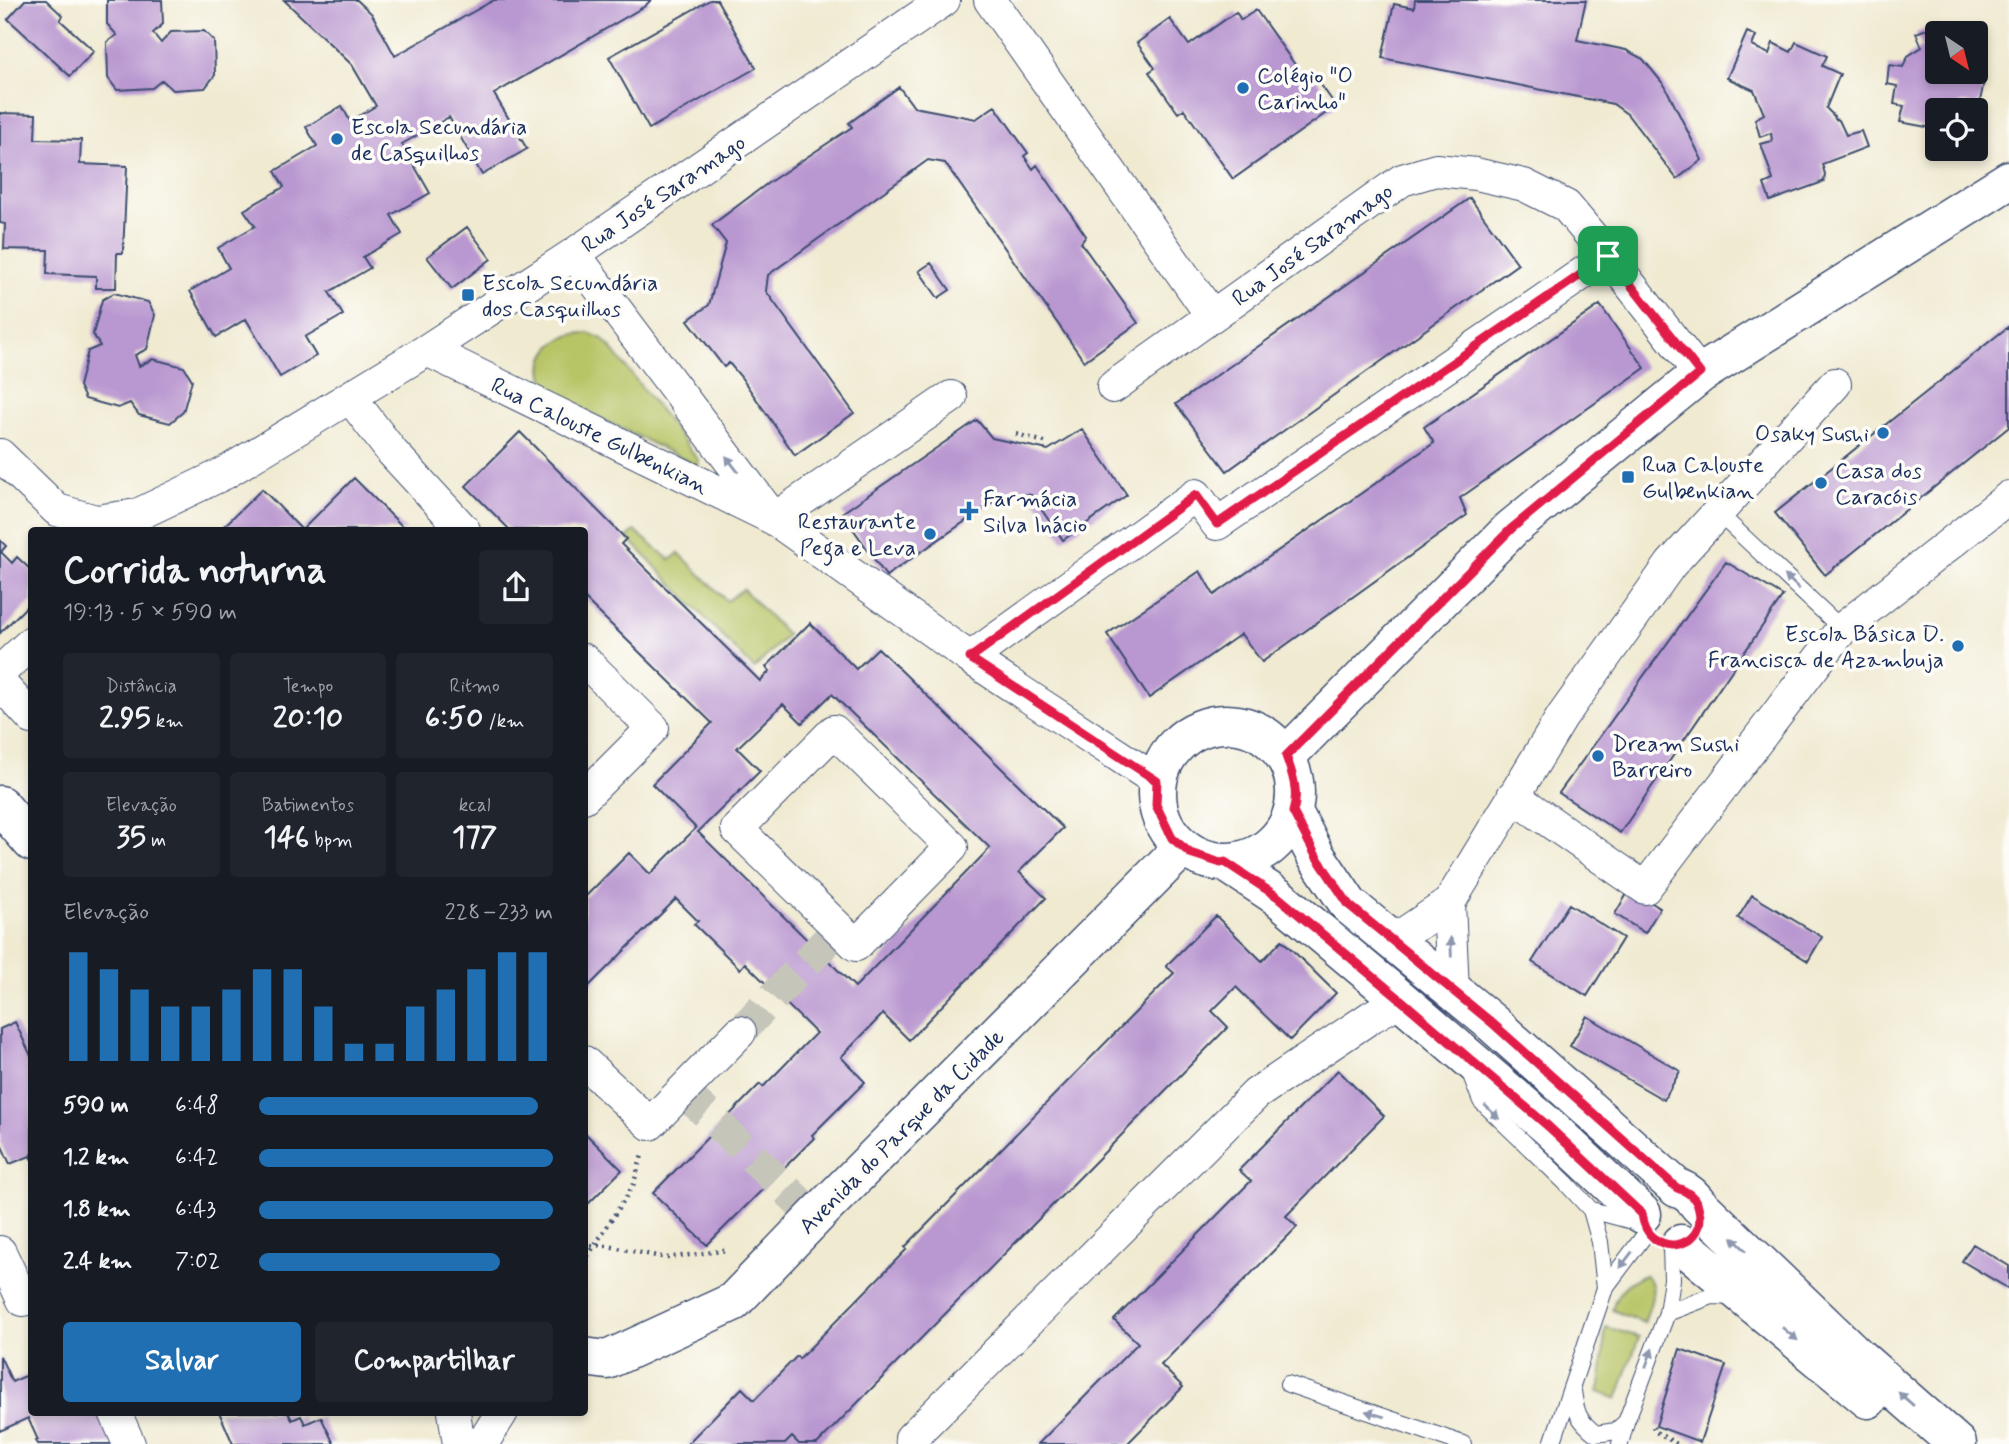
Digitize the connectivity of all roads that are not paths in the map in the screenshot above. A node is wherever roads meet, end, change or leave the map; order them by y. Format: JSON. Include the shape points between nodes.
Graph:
{"nodes":[{"id":1,"x":944,"y":0,"type":"edge"},
{"id":2,"x":990,"y":0,"type":"edge"},
{"id":3,"x":2009,"y":180,"type":"edge"},
{"id":4,"x":573,"y":254,"type":"junction"},
{"id":5,"x":1608,"y":256,"type":"junction"},
{"id":6,"x":1212,"y":316,"type":"junction"},
{"id":7,"x":428,"y":350,"type":"junction"},
{"id":8,"x":1700,"y":373,"type":"junction"},
{"id":9,"x":1835,"y":384,"type":"dead end"},
{"id":10,"x":1113,"y":387,"type":"dead end"},
{"id":11,"x":350,"y":397,"type":"junction"},
{"id":12,"x":951,"y":397,"type":"dead end"},
{"id":13,"x":0,"y":455,"type":"edge"},
{"id":14,"x":2009,"y":497,"type":"edge"},
{"id":15,"x":1717,"y":512,"type":"junction"},
{"id":16,"x":774,"y":519,"type":"junction"},
{"id":17,"x":133,"y":522,"type":"edge"},
{"id":18,"x":459,"y":527,"type":"edge"},
{"id":19,"x":1842,"y":629,"type":"junction"},
{"id":20,"x":28,"y":646,"type":"edge"},
{"id":21,"x":970,"y":658,"type":"junction"},
{"id":22,"x":588,"y":664,"type":"edge"},
{"id":23,"x":0,"y":672,"type":"edge"},
{"id":24,"x":0,"y":683,"type":"edge"},
{"id":25,"x":28,"y":714,"type":"edge"},
{"id":26,"x":1286,"y":756,"type":"junction"},
{"id":27,"x":1157,"y":781,"type":"junction"},
{"id":28,"x":588,"y":793,"type":"edge"},
{"id":29,"x":1513,"y":796,"type":"junction"},
{"id":30,"x":0,"y":806,"type":"edge"},
{"id":31,"x":1293,"y":812,"type":"junction"},
{"id":32,"x":28,"y":838,"type":"edge"},
{"id":33,"x":952,"y":847,"type":"joint"},
{"id":34,"x":1183,"y":847,"type":"junction"},
{"id":35,"x":1225,"y":862,"type":"junction"},
{"id":36,"x":1449,"y":903,"type":"junction"},
{"id":37,"x":1393,"y":942,"type":"junction"},
{"id":38,"x":1453,"y":991,"type":"junction"},
{"id":39,"x":1401,"y":1000,"type":"junction"},
{"id":40,"x":740,"y":1032,"type":"tunnel mouth"},
{"id":41,"x":1462,"y":1052,"type":"junction"},
{"id":42,"x":588,"y":1066,"type":"edge"},
{"id":43,"x":1688,"y":1196,"type":"junction"},
{"id":44,"x":1591,"y":1210,"type":"junction"},
{"id":45,"x":1657,"y":1232,"type":"junction"},
{"id":46,"x":0,"y":1252,"type":"edge"},
{"id":47,"x":1605,"y":1288,"type":"junction"},
{"id":48,"x":1746,"y":1297,"type":"junction"},
{"id":49,"x":18,"y":1303,"type":"edge"},
{"id":50,"x":1667,"y":1313,"type":"junction"},
{"id":51,"x":588,"y":1358,"type":"edge"},
{"id":52,"x":1287,"y":1384,"type":"dead end"},
{"id":53,"x":1573,"y":1387,"type":"junction"},
{"id":54,"x":117,"y":1416,"type":"edge"},
{"id":55,"x":455,"y":1416,"type":"edge"},
{"id":56,"x":500,"y":1416,"type":"edge"},
{"id":57,"x":1626,"y":1422,"type":"junction"},
{"id":58,"x":911,"y":1438,"type":"dead end"},
{"id":59,"x":129,"y":1444,"type":"edge"},
{"id":60,"x":459,"y":1444,"type":"edge"},
{"id":61,"x":482,"y":1444,"type":"edge"},
{"id":62,"x":1463,"y":1444,"type":"edge"},
{"id":63,"x":1552,"y":1444,"type":"edge"},
{"id":64,"x":1620,"y":1444,"type":"edge"},
{"id":65,"x":1919,"y":1444,"type":"edge"},
{"id":66,"x":1957,"y":1444,"type":"edge"}],
"edges":[{"from":1,"to":4,"type":"street","name":"Rua José Saramago"},
{"from":2,"to":6,"type":"street"},
{"from":3,"to":8,"type":"street"},
{"from":4,"to":7,"type":"street","name":"Rua José Saramago"},
{"from":16,"to":4,"type":"street","name":"Rua Calouste Gulbenkian","one_way":true},
{"from":5,"to":6,"type":"street","name":"Rua José Saramago","via":[[1566,206],[1524,185],[1436,170],[1402,180]]},
{"from":5,"to":8,"type":"street","name":"Rua José Saramago"},
{"from":5,"to":21,"type":"street","via":[[1217,524],[1196,495]]},
{"from":6,"to":10,"type":"street","name":"Rua José Saramago"},
{"from":7,"to":11,"type":"street","name":"Rua José Saramago"},
{"from":7,"to":16,"type":"street","name":"Rua Calouste Gulbenkian"},
{"from":8,"to":26,"type":"street","via":[[1511,529]]},
{"from":9,"to":15,"type":"street"},
{"from":11,"to":17,"type":"street","name":"Rua José Saramago"},
{"from":11,"to":18,"type":"street"},
{"from":12,"to":16,"type":"street"},
{"from":13,"to":17,"type":"street","name":"Rua José Saramago","via":[[57,510],[96,521]]},
{"from":14,"to":19,"type":"street"},
{"from":19,"to":15,"type":"lane","one_way":true},
{"from":15,"to":29,"type":"street","via":[[1671,564],[1562,717]]},
{"from":16,"to":21,"type":"street","name":"Rua Calouste Gulbenkian"},
{"from":19,"to":29,"type":"street","via":[[1645,888]]},
{"from":20,"to":23,"type":"street"},
{"from":21,"to":27,"type":"street","name":"Rua Calouste Gulbenkian"},
{"from":22,"to":28,"type":"street","via":[[653,728]]},
{"from":24,"to":25,"type":"street"},
{"from":26,"to":27,"type":"street","via":[[1270,738],[1246,725],[1221,723],[1190,732],[1172,748]]},
{"from":26,"to":31,"type":"street","via":[[1295,780]]},
{"from":27,"to":34,"type":"street","via":[[1156,805],[1172,838]]},
{"from":29,"to":36,"type":"street"},
{"from":30,"to":32,"type":"street"},
{"from":31,"to":35,"type":"street","via":[[1270,847],[1246,860]]},
{"from":31,"to":37,"type":"street","via":[[1349,905]]},
{"from":33,"to":33,"type":"street","via":[[834,731],[737,829],[856,945]]},
{"from":34,"to":35,"type":"street"},
{"from":34,"to":51,"type":"street","name":"Avenida do Parque da Cidade","via":[[733,1302],[607,1360]]},
{"from":35,"to":39,"type":"street","via":[[1278,897]]},
{"from":36,"to":37,"type":"street"},
{"from":38,"to":36,"type":"street","one_way":true},
{"from":37,"to":38,"type":"street"},
{"from":38,"to":43,"type":"street"},
{"from":39,"to":41,"type":"street"},
{"from":39,"to":58,"type":"street","via":[[1256,1094]]},
{"from":40,"to":42,"type":"street","via":[[650,1124]]},
{"from":41,"to":44,"type":"lane","one_way":true,"via":[[1481,1101]]},
{"from":41,"to":45,"type":"street","via":[[1549,1127]]},
{"from":43,"to":45,"type":"street","via":[[1658,1191],[1650,1197]]},
{"from":43,"to":45,"type":"street","via":[[1700,1224],[1696,1232]]},
{"from":66,"to":43,"type":"street","one_way":true,"via":[[1858,1358]]},
{"from":44,"to":45,"type":"lane"},
{"from":44,"to":47,"type":"lane"},
{"from":45,"to":47,"type":"lane","one_way":true},
{"from":45,"to":48,"type":"street"},
{"from":45,"to":50,"type":"lane","via":[[1672,1279]]},
{"from":46,"to":49,"type":"street"},
{"from":47,"to":53,"type":"lane"},
{"from":48,"to":50,"type":"lane","via":[[1712,1296]]},
{"from":48,"to":65,"type":"street","one_way":true},
{"from":57,"to":50,"type":"lane","one_way":true},
{"from":62,"to":52,"type":"lane","one_way":true},
{"from":53,"to":57,"type":"lane","via":[[1575,1411],[1596,1434],[1616,1431]]},
{"from":53,"to":63,"type":"lane"},
{"from":54,"to":59,"type":"street"},
{"from":55,"to":60,"type":"street"},
{"from":56,"to":61,"type":"street"},
{"from":57,"to":64,"type":"lane"}]}
